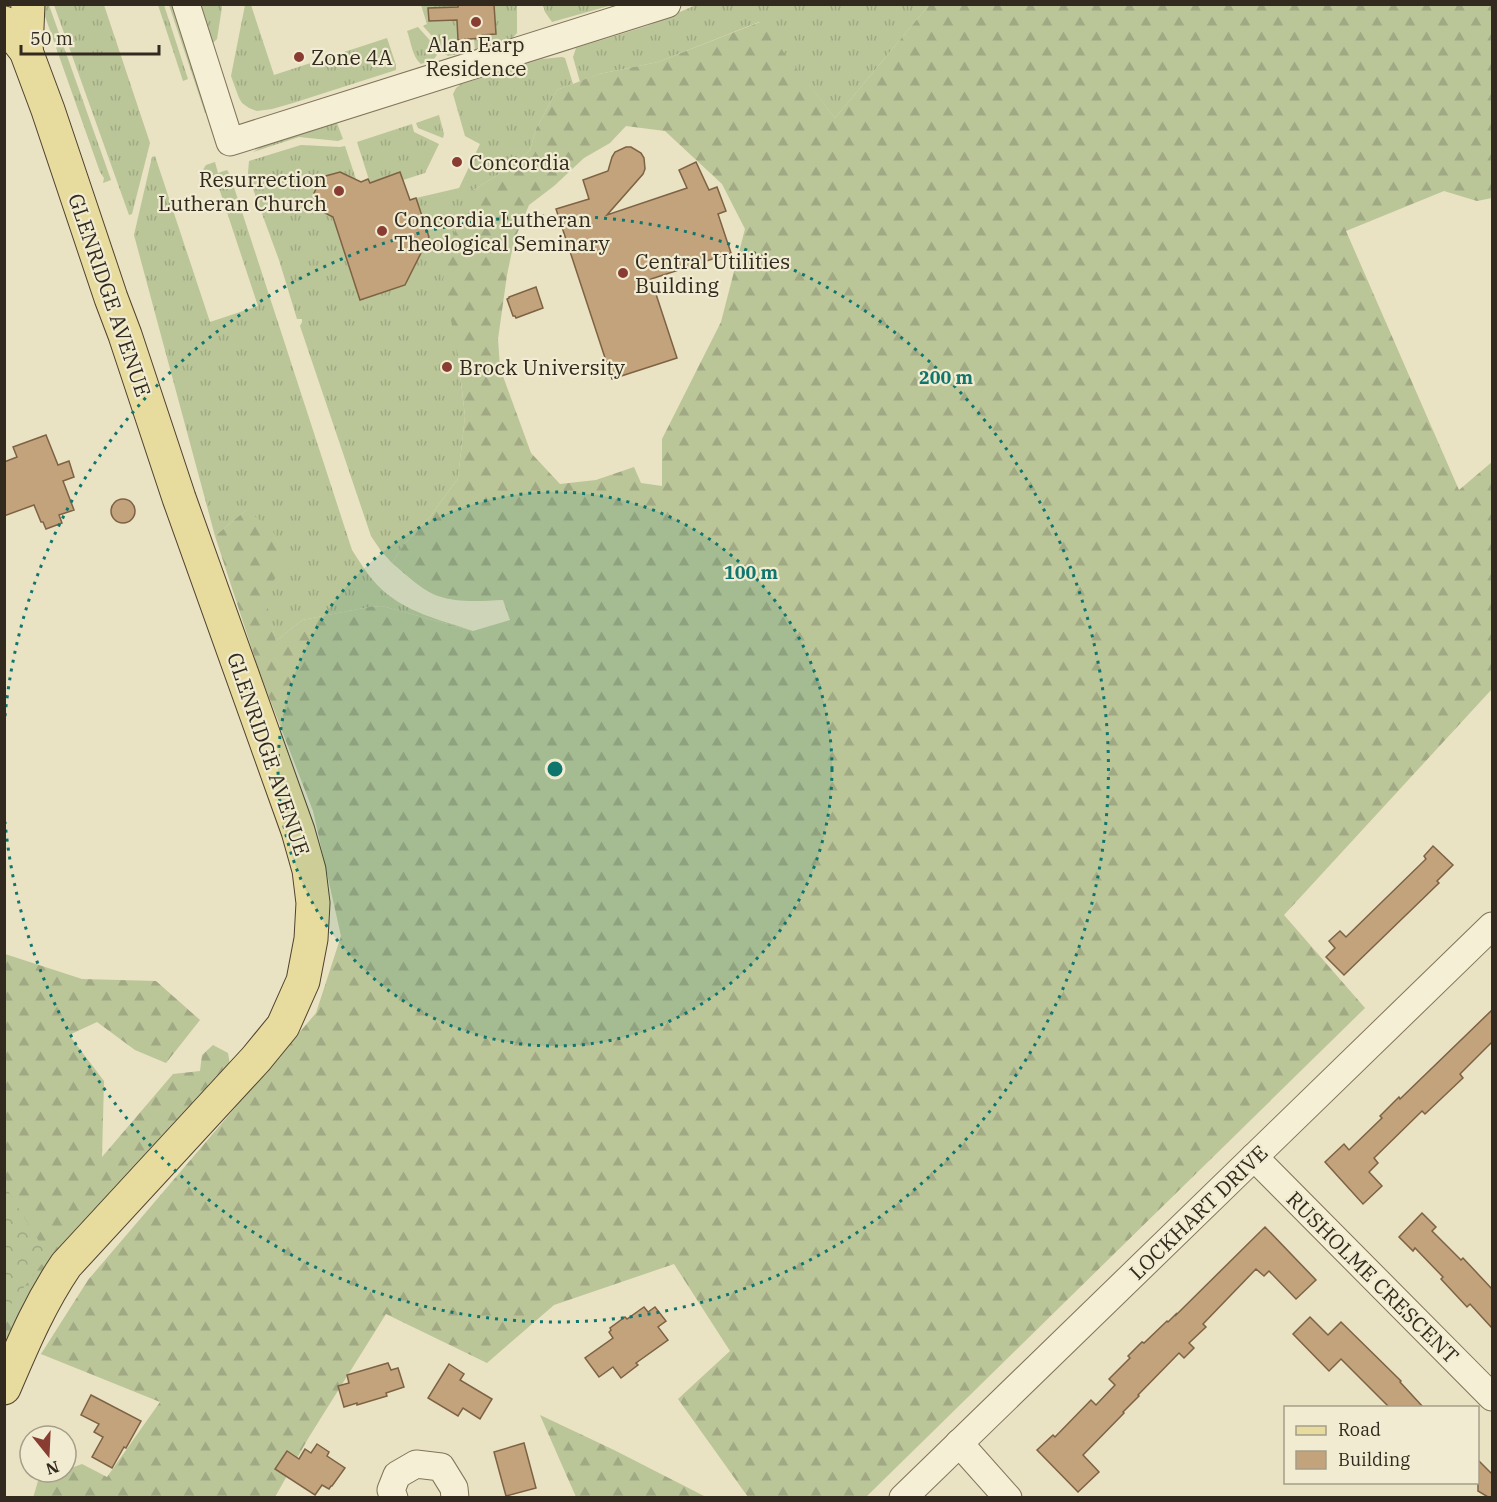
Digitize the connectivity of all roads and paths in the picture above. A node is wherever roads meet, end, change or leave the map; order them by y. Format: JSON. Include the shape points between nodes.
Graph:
{"nodes":[{"id":1,"x":28,"y":4,"type":"edge"},
{"id":2,"x":186,"y":4,"type":"edge"},
{"id":3,"x":667,"y":4,"type":"edge"},
{"id":4,"x":4,"y":23,"type":"edge"},
{"id":5,"x":26,"y":51,"type":"junction"},
{"id":6,"x":1492,"y":926,"type":"edge"},
{"id":7,"x":1254,"y":1157,"type":"junction"},
{"id":8,"x":4,"y":1388,"type":"edge"},
{"id":9,"x":1492,"y":1397,"type":"edge"},
{"id":10,"x":959,"y":1443,"type":"junction"},
{"id":11,"x":394,"y":1497,"type":"edge"},
{"id":12,"x":455,"y":1497,"type":"edge"},
{"id":13,"x":903,"y":1497,"type":"edge"},
{"id":14,"x":1008,"y":1497,"type":"edge"}],
"edges":[{"from":1,"to":5,"type":"main road","name":"GLENRIDGE AVENUE"},
{"from":2,"to":3,"type":"street","via":[[230,142]]},
{"from":4,"to":5,"type":"main road","name":"GLENRIDGE AVENUE"},
{"from":5,"to":8,"type":"main road","name":"GLENRIDGE AVENUE","via":[[298,831],[313,903],[303,981],[283,1026],[66,1265],[30,1327]]},
{"from":6,"to":7,"type":"street","name":"LOCKHART DRIVE"},
{"from":7,"to":9,"type":"street","name":"RUSHOLME CRESCENT"},
{"from":7,"to":10,"type":"street","name":"LOCKHART DRIVE"},
{"from":10,"to":13,"type":"street","name":"LOCKHART DRIVE"},
{"from":10,"to":14,"type":"street"},
{"from":11,"to":12,"type":"street","via":[[391,1490],[397,1475],[416,1464],[441,1467]]}]}
